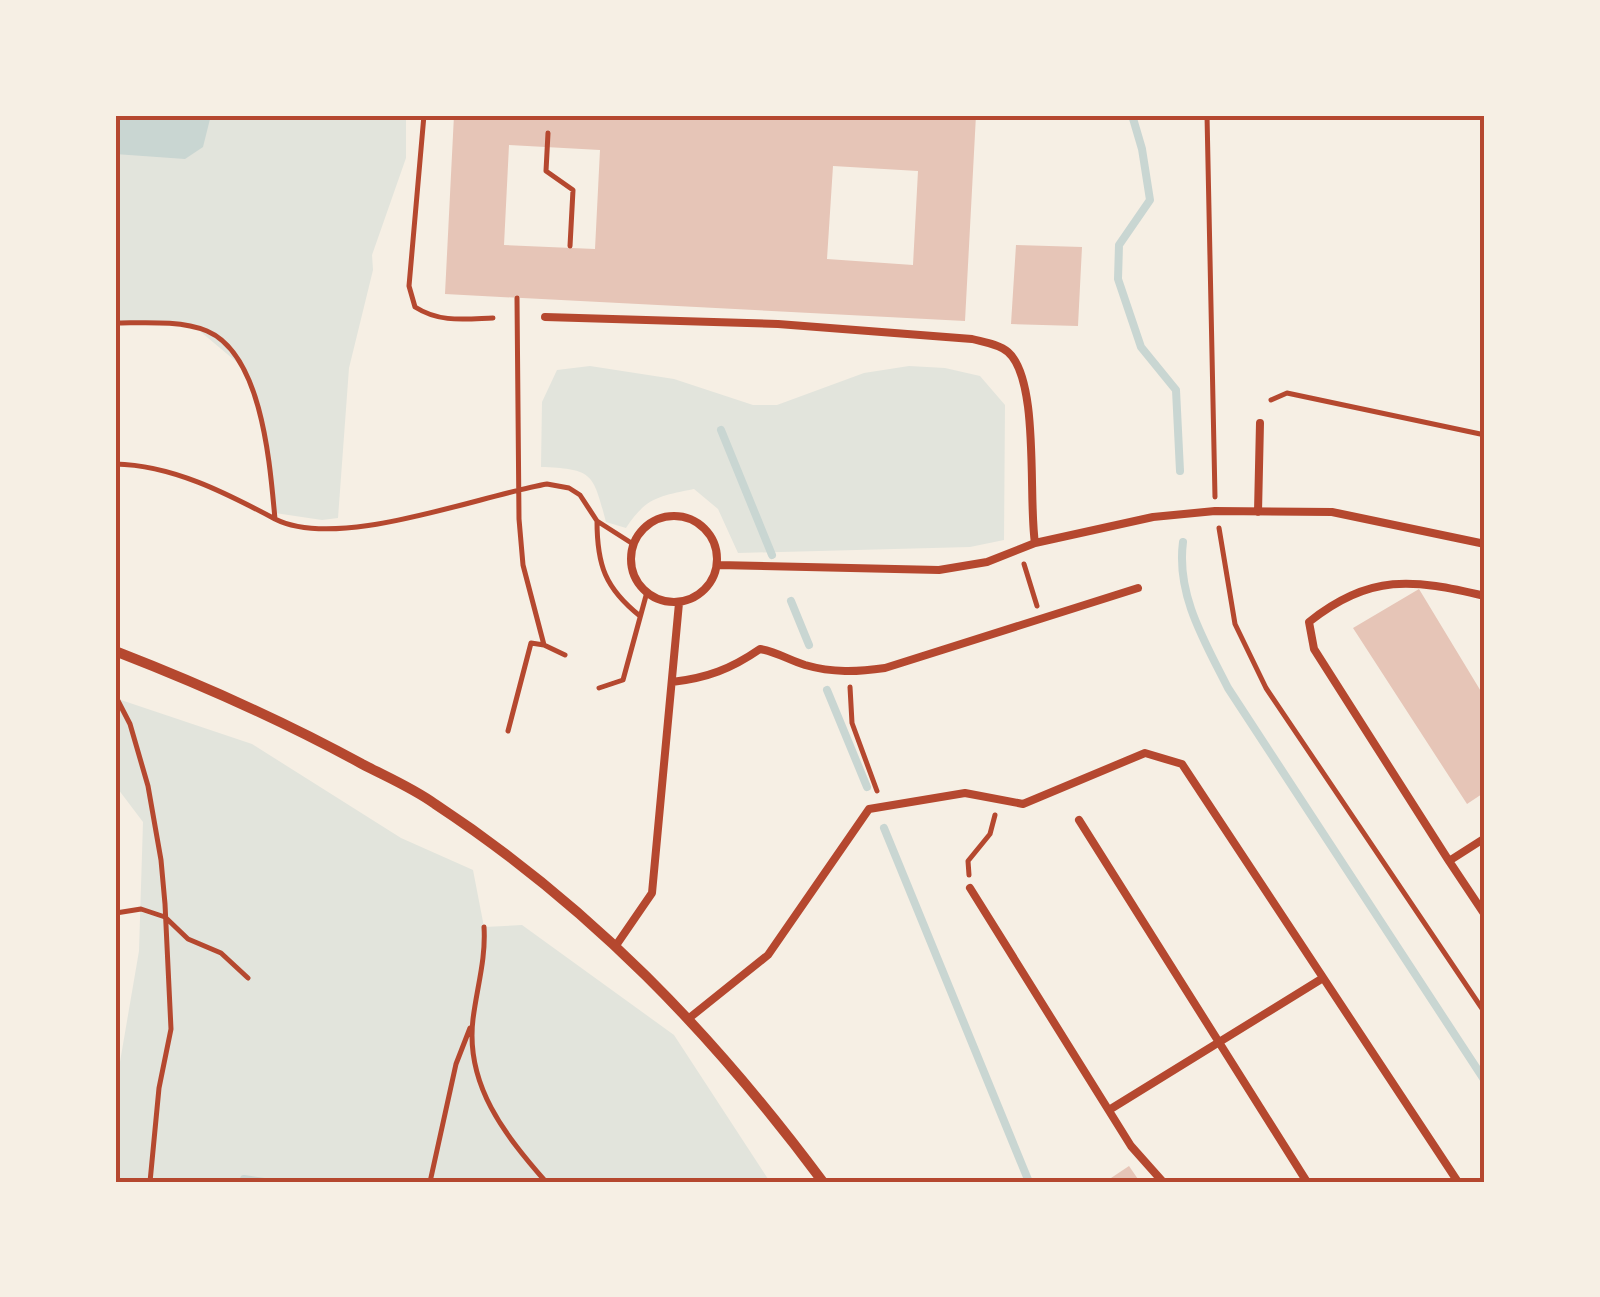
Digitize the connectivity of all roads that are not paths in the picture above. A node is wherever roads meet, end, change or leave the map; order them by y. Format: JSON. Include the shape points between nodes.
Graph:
{"nodes":[{"id":1,"x":544,"y":316,"type":"dead end"},
{"id":2,"x":1260,"y":423,"type":"dead end"},
{"id":3,"x":1258,"y":512,"type":"junction"},
{"id":4,"x":1035,"y":543,"type":"junction"},
{"id":5,"x":1485,"y":544,"type":"edge"},
{"id":6,"x":718,"y":565,"type":"junction"},
{"id":7,"x":1138,"y":588,"type":"dead end"},
{"id":8,"x":1485,"y":596,"type":"edge"},
{"id":9,"x":679,"y":602,"type":"junction"},
{"id":10,"x":115,"y":650,"type":"edge"},
{"id":11,"x":672,"y":682,"type":"junction"},
{"id":12,"x":1080,"y":820,"type":"dead end"},
{"id":13,"x":1485,"y":838,"type":"edge"},
{"id":14,"x":1449,"y":860,"type":"junction"},
{"id":15,"x":970,"y":888,"type":"road end"},
{"id":16,"x":1485,"y":915,"type":"edge"},
{"id":17,"x":616,"y":944,"type":"junction"},
{"id":18,"x":1323,"y":978,"type":"junction"},
{"id":19,"x":688,"y":1019,"type":"junction"},
{"id":20,"x":1220,"y":1040,"type":"junction"},
{"id":21,"x":1109,"y":1110,"type":"junction"},
{"id":22,"x":1456,"y":1181,"type":"edge"},
{"id":23,"x":823,"y":1182,"type":"edge"},
{"id":24,"x":1162,"y":1182,"type":"edge"},
{"id":25,"x":1307,"y":1182,"type":"edge"}],
"edges":[{"from":1,"to":4,"type":"lane","via":[[778,324],[990,343],[1008,352],[1023,373]]},
{"from":2,"to":3,"type":"lane"},
{"from":3,"to":4,"type":"lane","via":[[1153,517]]},
{"from":3,"to":5,"type":"lane","via":[[1332,512]]},
{"from":4,"to":6,"type":"lane","via":[[987,562],[939,570]]},
{"from":6,"to":9,"type":"lane","via":[[706,590]]},
{"from":6,"to":9,"type":"lane","via":[[704,527],[678,516],[652,522],[633,544],[633,573],[647,592]]},
{"from":7,"to":11,"type":"lane","via":[[885,668],[850,674],[760,649],[733,668]]},
{"from":8,"to":14,"type":"lane","via":[[1387,582],[1333,603],[1310,622],[1314,648]]},
{"from":9,"to":11,"type":"lane"},
{"from":10,"to":17,"type":"street","via":[[280,719],[434,802]]},
{"from":11,"to":17,"type":"lane","via":[[652,893]]},
{"from":12,"to":20,"type":"lane"},
{"from":13,"to":14,"type":"lane"},
{"from":14,"to":16,"type":"lane"},
{"from":15,"to":21,"type":"lane"},
{"from":17,"to":19,"type":"street"},
{"from":18,"to":19,"type":"lane","via":[[1182,764],[1145,753],[1024,804],[964,793],[869,809],[768,955]]},
{"from":18,"to":20,"type":"lane"},
{"from":18,"to":22,"type":"lane"},
{"from":19,"to":23,"type":"street"},
{"from":20,"to":21,"type":"lane"},
{"from":20,"to":25,"type":"lane"},
{"from":21,"to":24,"type":"lane"}]}
